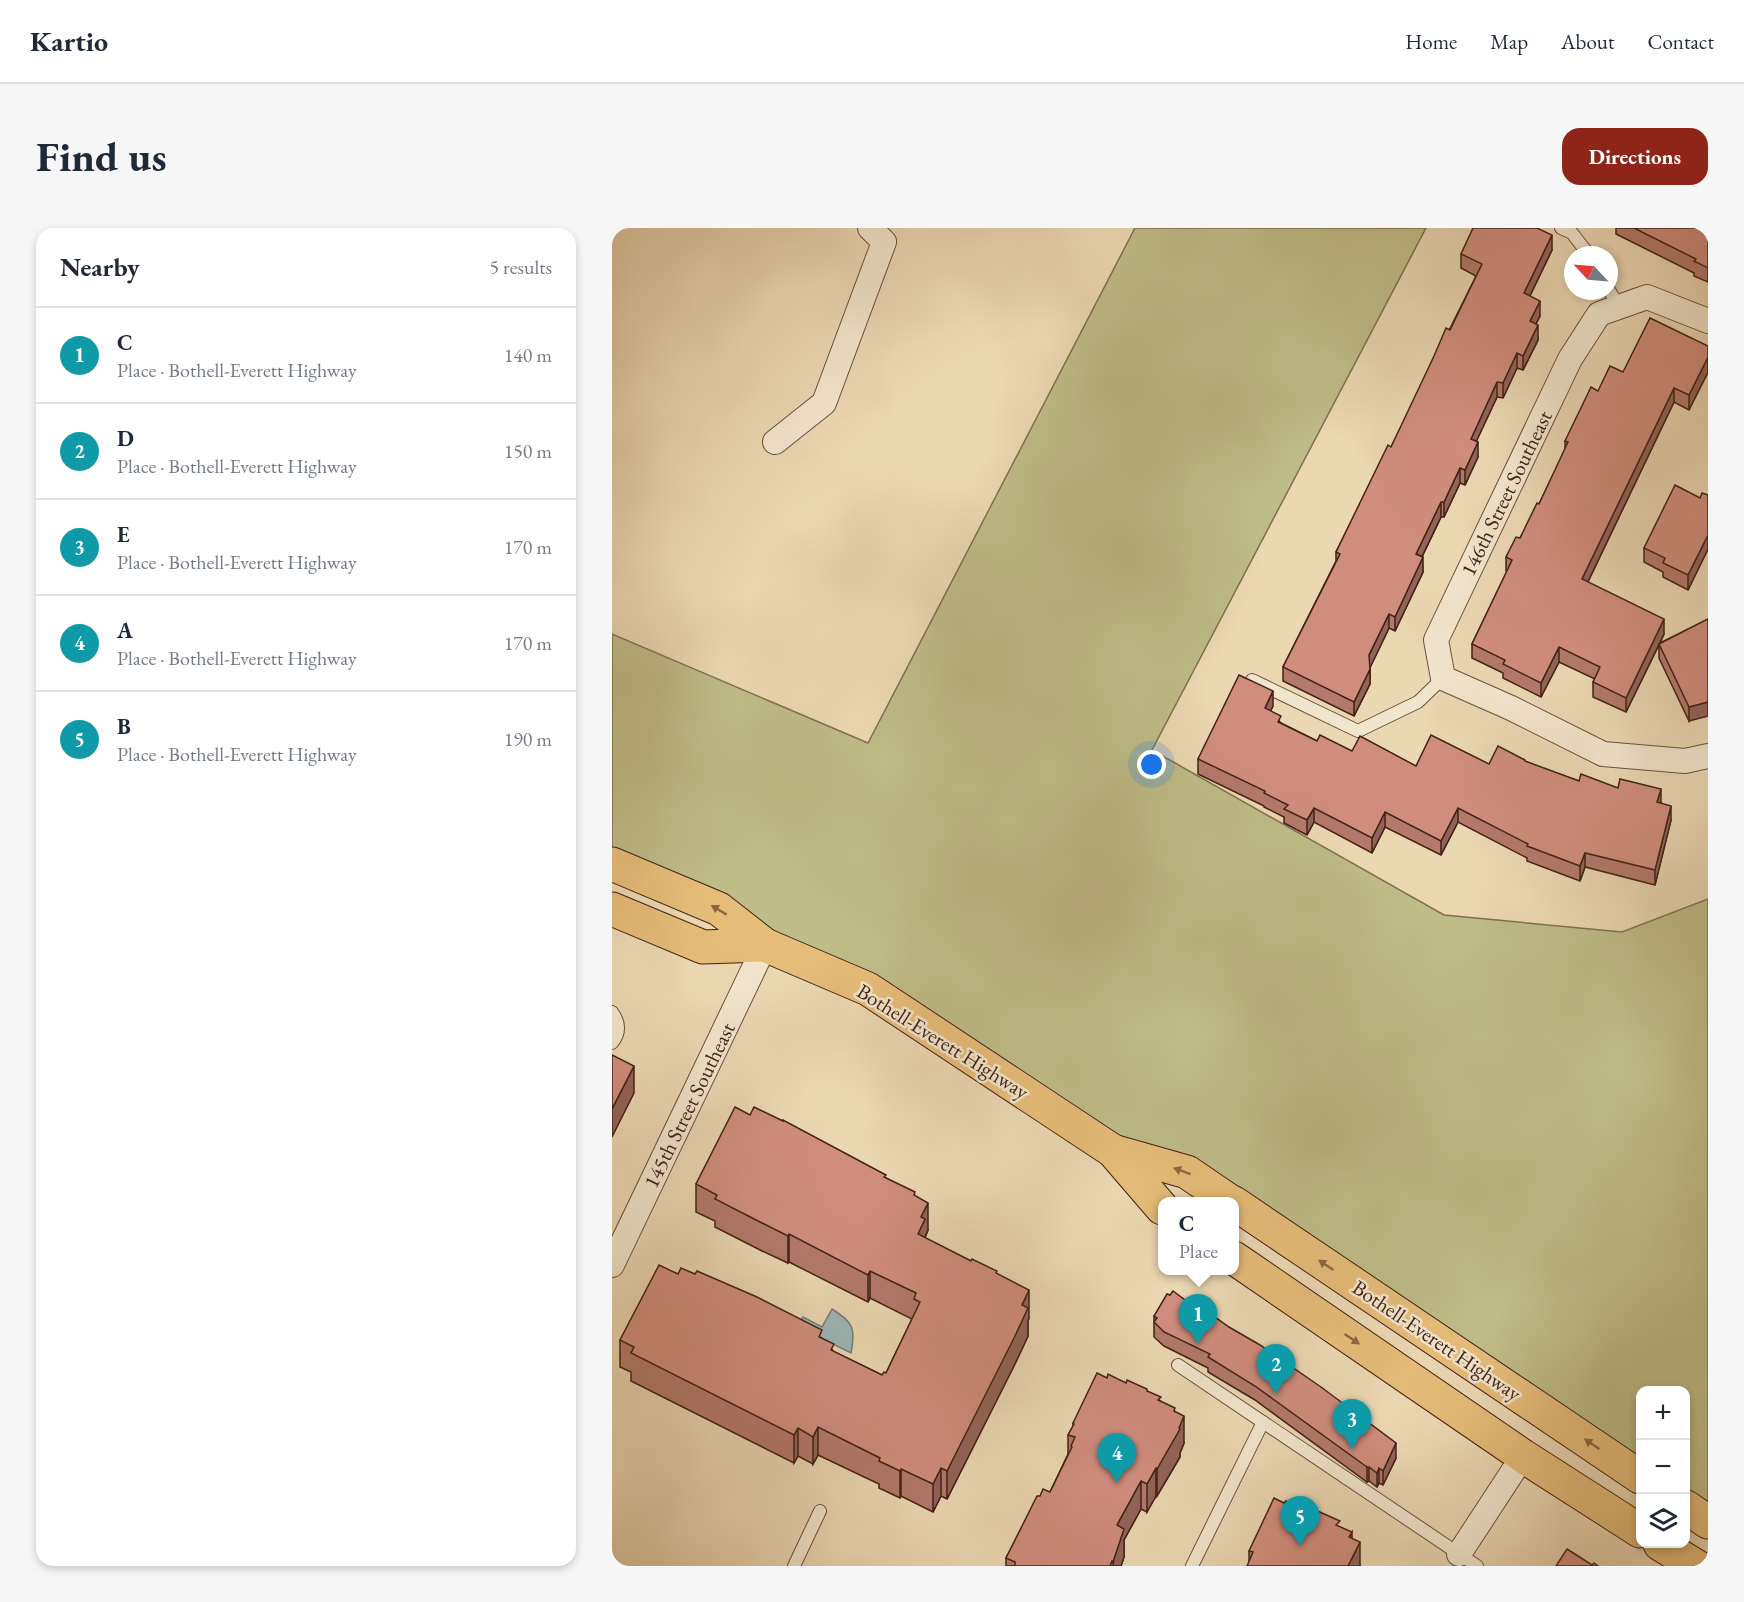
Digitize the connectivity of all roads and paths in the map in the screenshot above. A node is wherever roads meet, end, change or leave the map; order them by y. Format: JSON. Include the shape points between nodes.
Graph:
{"nodes":[{"id":1,"x":1561,"y":228,"type":"edge"},
{"id":2,"x":877,"y":235,"type":"edge"},
{"id":3,"x":1581,"y":246,"type":"edge"},
{"id":4,"x":1609,"y":304,"type":"edge"},
{"id":5,"x":1708,"y":321,"type":"edge"},
{"id":6,"x":775,"y":441,"type":"dead end"},
{"id":7,"x":1443,"y":678,"type":"junction"},
{"id":8,"x":1252,"y":680,"type":"edge"},
{"id":9,"x":1708,"y":756,"type":"edge"},
{"id":10,"x":612,"y":864,"type":"edge"},
{"id":11,"x":612,"y":909,"type":"edge"},
{"id":12,"x":765,"y":945,"type":"junction"},
{"id":13,"x":612,"y":1012,"type":"edge"},
{"id":14,"x":612,"y":1043,"type":"edge"},
{"id":15,"x":1113,"y":1151,"type":"junction"},
{"id":16,"x":1225,"y":1197,"type":"edge"},
{"id":17,"x":1158,"y":1203,"type":"edge"},
{"id":18,"x":1239,"y":1206,"type":"edge"},
{"id":19,"x":1239,"y":1261,"type":"edge"},
{"id":20,"x":612,"y":1265,"type":"edge"},
{"id":21,"x":1178,"y":1365,"type":"dead end"},
{"id":22,"x":1263,"y":1422,"type":"junction"},
{"id":23,"x":1523,"y":1456,"type":"junction"},
{"id":24,"x":1636,"y":1474,"type":"edge"},
{"id":25,"x":1690,"y":1510,"type":"edge"},
{"id":26,"x":820,"y":1511,"type":"dead end"},
{"id":27,"x":1708,"y":1522,"type":"edge"},
{"id":28,"x":1636,"y":1528,"type":"edge"},
{"id":29,"x":1667,"y":1548,"type":"edge"},
{"id":30,"x":1468,"y":1560,"type":"edge"},
{"id":31,"x":794,"y":1566,"type":"edge"},
{"id":32,"x":1192,"y":1566,"type":"edge"},
{"id":33,"x":1696,"y":1566,"type":"edge"}],
"edges":[{"from":1,"to":3,"type":"lane","via":[[1572,233]]},
{"from":2,"to":6,"type":"street","via":[[824,403]]},
{"from":4,"to":5,"type":"street","via":[[1647,297]]},
{"from":4,"to":7,"type":"street","name":"146th Street Southeast","via":[[1570,359],[1436,640]]},
{"from":7,"to":8,"type":"lane","via":[[1418,702],[1358,731]]},
{"from":7,"to":9,"type":"street","via":[[1603,754],[1685,761]]},
{"from":12,"to":10,"type":"main road","name":"Bothell-Everett Highway","one_way":true,"via":[[719,909]]},
{"from":11,"to":12,"type":"main road","name":"Bothell-Everett Highway","via":[[703,947]]},
{"from":12,"to":15,"type":"main road","name":"Bothell-Everett Highway","via":[[868,990]]},
{"from":12,"to":20,"type":"street","name":"145th Street Southeast"},
{"from":13,"to":14,"type":"lane","via":[[618,1031]]},
{"from":16,"to":15,"type":"main road","name":"Bothell-Everett Highway","one_way":true,"via":[[1187,1172]]},
{"from":15,"to":17,"type":"main road","name":"Bothell-Everett Highway"},
{"from":24,"to":18,"type":"main road","name":"Bothell-Everett Highway","one_way":true},
{"from":19,"to":23,"type":"main road","one_way":true},
{"from":21,"to":22,"type":"lane"},
{"from":22,"to":30,"type":"lane"},
{"from":22,"to":32,"type":"lane"},
{"from":23,"to":28,"type":"main road"},
{"from":23,"to":30,"type":"street"},
{"from":25,"to":27,"type":"main road"},
{"from":26,"to":31,"type":"lane"},
{"from":29,"to":33,"type":"main road"}]}
